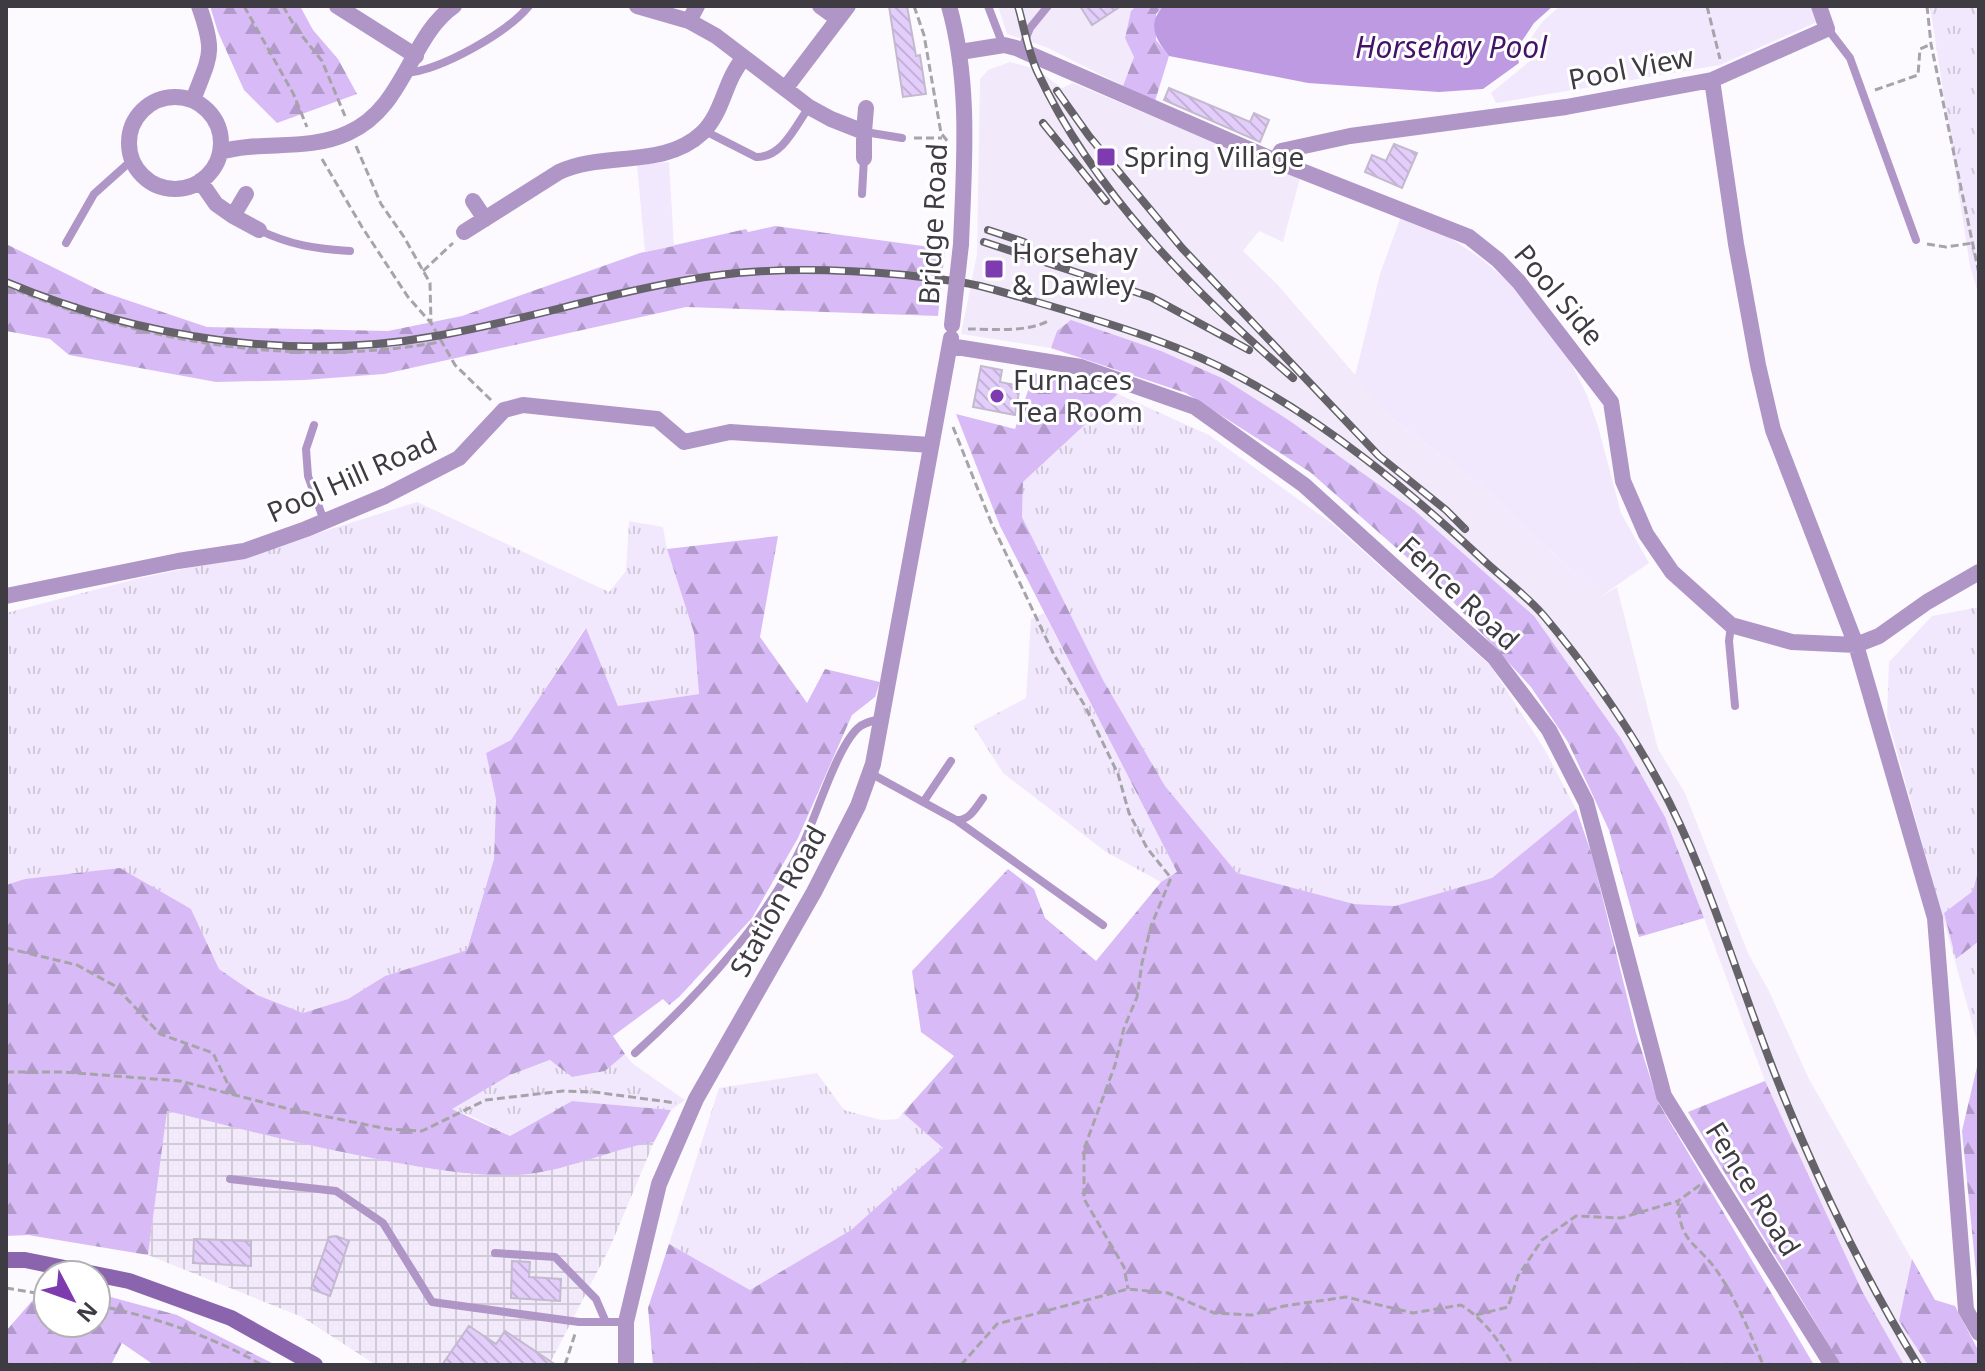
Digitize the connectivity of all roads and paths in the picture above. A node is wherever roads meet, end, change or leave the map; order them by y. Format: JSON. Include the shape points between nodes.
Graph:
{"nodes":[{"id":1,"x":199,"y":6,"type":"edge"},
{"id":2,"x":244,"y":6,"type":"edge"},
{"id":3,"x":283,"y":6,"type":"edge"},
{"id":4,"x":337,"y":6,"type":"edge"},
{"id":5,"x":454,"y":6,"type":"edge"},
{"id":6,"x":529,"y":6,"type":"edge"},
{"id":7,"x":637,"y":6,"type":"edge"},
{"id":8,"x":820,"y":6,"type":"edge"},
{"id":9,"x":914,"y":6,"type":"edge"},
{"id":10,"x":949,"y":6,"type":"edge"},
{"id":11,"x":988,"y":6,"type":"edge"},
{"id":12,"x":1048,"y":6,"type":"edge"},
{"id":13,"x":1707,"y":6,"type":"edge"},
{"id":14,"x":1819,"y":6,"type":"edge"},
{"id":15,"x":1927,"y":6,"type":"edge"},
{"id":16,"x":843,"y":12,"type":"edge"},
{"id":17,"x":693,"y":13,"type":"edge"},
{"id":18,"x":1827,"y":28,"type":"junction"},
{"id":19,"x":1931,"y":44,"type":"junction"},
{"id":20,"x":1004,"y":45,"type":"junction"},
{"id":21,"x":1021,"y":50,"type":"junction"},
{"id":22,"x":960,"y":52,"type":"junction"},
{"id":23,"x":416,"y":56,"type":"junction"},
{"id":24,"x":744,"y":58,"type":"junction"},
{"id":25,"x":406,"y":73,"type":"junction"},
{"id":26,"x":1718,"y":77,"type":"junction"},
{"id":27,"x":785,"y":89,"type":"junction"},
{"id":28,"x":1864,"y":93,"type":"junction"},
{"id":29,"x":193,"y":100,"type":"junction"},
{"id":30,"x":809,"y":107,"type":"junction"},
{"id":31,"x":866,"y":108,"type":"dead end"},
{"id":32,"x":705,"y":130,"type":"junction"},
{"id":33,"x":351,"y":132,"type":"junction"},
{"id":34,"x":864,"y":132,"type":"junction"},
{"id":35,"x":902,"y":138,"type":"joint"},
{"id":36,"x":944,"y":138,"type":"junction"},
{"id":37,"x":314,"y":144,"type":"junction"},
{"id":38,"x":950,"y":145,"type":"dead end"},
{"id":39,"x":220,"y":152,"type":"junction"},
{"id":40,"x":864,"y":158,"type":"joint"},
{"id":41,"x":132,"y":160,"type":"junction"},
{"id":42,"x":1276,"y":161,"type":"junction"},
{"id":43,"x":200,"y":181,"type":"junction"},
{"id":44,"x":246,"y":194,"type":"dead end"},
{"id":45,"x":862,"y":194,"type":"dead end"},
{"id":46,"x":473,"y":201,"type":"dead end"},
{"id":47,"x":233,"y":216,"type":"junction"},
{"id":48,"x":485,"y":219,"type":"junction"},
{"id":49,"x":259,"y":230,"type":"joint"},
{"id":50,"x":464,"y":232,"type":"joint"},
{"id":51,"x":1916,"y":240,"type":"joint"},
{"id":52,"x":66,"y":243,"type":"dead end"},
{"id":53,"x":1973,"y":243,"type":"junction"},
{"id":54,"x":350,"y":251,"type":"dead end"},
{"id":55,"x":423,"y":271,"type":"junction"},
{"id":56,"x":1979,"y":274,"type":"edge"},
{"id":57,"x":6,"y":286,"type":"edge"},
{"id":58,"x":1050,"y":320,"type":"dead end"},
{"id":59,"x":431,"y":323,"type":"junction"},
{"id":60,"x":952,"y":325,"type":"junction"},
{"id":61,"x":441,"y":341,"type":"junction"},
{"id":62,"x":950,"y":346,"type":"junction"},
{"id":63,"x":941,"y":396,"type":"junction"},
{"id":64,"x":504,"y":410,"type":"junction"},
{"id":65,"x":314,"y":425,"type":"dead end"},
{"id":66,"x":931,"y":445,"type":"junction"},
{"id":67,"x":324,"y":521,"type":"junction"},
{"id":68,"x":1979,"y":572,"type":"edge"},
{"id":69,"x":6,"y":596,"type":"edge"},
{"id":70,"x":1731,"y":625,"type":"junction"},
{"id":71,"x":1856,"y":645,"type":"junction"},
{"id":72,"x":1735,"y":706,"type":"dead end"},
{"id":73,"x":882,"y":719,"type":"junction"},
{"id":74,"x":951,"y":761,"type":"dead end"},
{"id":75,"x":870,"y":773,"type":"junction"},
{"id":76,"x":983,"y":798,"type":"dead end"},
{"id":77,"x":924,"y":801,"type":"junction"},
{"id":78,"x":956,"y":820,"type":"junction"},
{"id":79,"x":1103,"y":925,"type":"dead end"},
{"id":80,"x":6,"y":948,"type":"edge"},
{"id":81,"x":635,"y":1053,"type":"dead end"},
{"id":82,"x":6,"y":1072,"type":"edge"},
{"id":83,"x":233,"y":1095,"type":"junction"},
{"id":84,"x":680,"y":1103,"type":"dead end"},
{"id":85,"x":1715,"y":1178,"type":"junction"},
{"id":86,"x":230,"y":1179,"type":"dead end"},
{"id":87,"x":1678,"y":1201,"type":"junction"},
{"id":88,"x":495,"y":1253,"type":"dead end"},
{"id":89,"x":6,"y":1260,"type":"edge"},
{"id":90,"x":6,"y":1288,"type":"edge"},
{"id":91,"x":1128,"y":1289,"type":"junction"},
{"id":92,"x":32,"y":1292,"type":"edge"},
{"id":93,"x":112,"y":1308,"type":"edge"},
{"id":94,"x":1476,"y":1315,"type":"junction"},
{"id":95,"x":605,"y":1320,"type":"junction"},
{"id":96,"x":579,"y":1322,"type":"junction"},
{"id":97,"x":626,"y":1322,"type":"junction"},
{"id":98,"x":1979,"y":1333,"type":"edge"},
{"id":99,"x":262,"y":1365,"type":"edge"},
{"id":100,"x":315,"y":1365,"type":"edge"},
{"id":101,"x":565,"y":1365,"type":"edge"},
{"id":102,"x":626,"y":1365,"type":"edge"},
{"id":103,"x":961,"y":1365,"type":"edge"},
{"id":104,"x":1513,"y":1365,"type":"edge"},
{"id":105,"x":1763,"y":1365,"type":"edge"},
{"id":106,"x":1832,"y":1365,"type":"edge"}],
"edges":[{"from":1,"to":29,"type":"street","via":[[211,53]]},
{"from":2,"to":37,"type":"path","via":[[293,93]]},
{"from":3,"to":33,"type":"path","via":[[322,61]]},
{"from":4,"to":23,"type":"street"},
{"from":5,"to":23,"type":"street"},
{"from":6,"to":25,"type":"lane","via":[[515,22],[435,68]]},
{"from":7,"to":17,"type":"street"},
{"from":8,"to":16,"type":"street"},
{"from":9,"to":36,"type":"path"},
{"from":10,"to":22,"type":"street","name":"Bridge Road"},
{"from":11,"to":20,"type":"lane"},
{"from":12,"to":21,"type":"lane"},
{"from":13,"to":26,"type":"path"},
{"from":14,"to":18,"type":"street"},
{"from":15,"to":19,"type":"path"},
{"from":16,"to":27,"type":"street"},
{"from":17,"to":24,"type":"street"},
{"from":18,"to":26,"type":"street","name":"Pool View"},
{"from":18,"to":28,"type":"lane","via":[[1850,58]]},
{"from":19,"to":28,"type":"path","via":[[1920,49],[1918,75]]},
{"from":19,"to":53,"type":"path"},
{"from":20,"to":21,"type":"street","name":"Pool Side"},
{"from":20,"to":22,"type":"street","name":"Pool Side"},
{"from":21,"to":42,"type":"street","name":"Pool Side"},
{"from":22,"to":60,"type":"street","name":"Bridge Road","bridge":true,"via":[[965,110],[961,244]]},
{"from":23,"to":25,"type":"street"},
{"from":24,"to":27,"type":"street"},
{"from":24,"to":32,"type":"street"},
{"from":25,"to":33,"type":"street","via":[[384,105]]},
{"from":26,"to":42,"type":"street","name":"Pool View","via":[[1566,107],[1350,136],[1281,151]]},
{"from":26,"to":71,"type":"street","via":[[1736,244],[1773,430]]},
{"from":27,"to":30,"type":"street"},
{"from":28,"to":51,"type":"lane"},
{"from":29,"to":39,"type":"street","via":[[213,118]]},
{"from":29,"to":41,"type":"street","via":[[166,97],[148,105],[135,120],[129,140]]},
{"from":30,"to":32,"type":"lane","via":[[778,150],[764,157]]},
{"from":30,"to":34,"type":"street"},
{"from":31,"to":34,"type":"street"},
{"from":32,"to":48,"type":"street","via":[[671,151],[575,164]]},
{"from":33,"to":37,"type":"street"},
{"from":33,"to":55,"type":"path","via":[[381,204]]},
{"from":34,"to":35,"type":"lane"},
{"from":34,"to":40,"type":"street"},
{"from":35,"to":36,"type":"path"},
{"from":36,"to":38,"type":"path"},
{"from":37,"to":39,"type":"street"},
{"from":37,"to":59,"type":"path","via":[[362,227]]},
{"from":39,"to":43,"type":"street"},
{"from":40,"to":45,"type":"lane"},
{"from":41,"to":43,"type":"street","via":[[145,178],[162,187]]},
{"from":41,"to":52,"type":"lane","via":[[94,194]]},
{"from":42,"to":70,"type":"street","name":"Pool Side","via":[[1469,237],[1508,271],[1611,402],[1623,481],[1646,534],[1672,572]]},
{"from":43,"to":47,"type":"street","via":[[216,204]]},
{"from":44,"to":47,"type":"street"},
{"from":46,"to":48,"type":"street"},
{"from":47,"to":49,"type":"street"},
{"from":48,"to":50,"type":"street"},
{"from":49,"to":54,"type":"lane","via":[[285,243]]},
{"from":50,"to":55,"type":"path"},
{"from":51,"to":53,"type":"path","via":[[1946,247]]},
{"from":53,"to":56,"type":"path"},
{"from":55,"to":59,"type":"path","via":[[430,283]]},
{"from":57,"to":61,"type":"path","via":[[111,324],[187,341],[293,352],[385,350]]},
{"from":58,"to":60,"type":"path","via":[[1021,328]]},
{"from":59,"to":61,"type":"path"},
{"from":60,"to":62,"type":"street","name":"Bridge Road"},
{"from":61,"to":64,"type":"path","via":[[455,365]]},
{"from":62,"to":63,"type":"street","name":"Bridge Road"},
{"from":62,"to":85,"type":"street","name":"Fence Road","via":[[1081,367],[1195,407],[1304,485],[1494,657],[1549,730],[1586,802],[1664,1096]]},
{"from":63,"to":66,"type":"street","name":"Bridge Road"},
{"from":63,"to":91,"type":"path","via":[[997,536],[1118,774],[1129,813],[1171,878],[1151,926],[1137,997],[1084,1149],[1084,1199],[1124,1267]]},
{"from":64,"to":66,"type":"street","via":[[523,405],[657,419],[684,442],[730,432]]},
{"from":64,"to":67,"type":"street","name":"Pool Hill Road","via":[[459,458]]},
{"from":65,"to":67,"type":"lane","via":[[306,449],[308,476]]},
{"from":66,"to":73,"type":"street","name":"Station Road"},
{"from":67,"to":69,"type":"street","name":"Pool Hill Road","via":[[244,551]]},
{"from":68,"to":71,"type":"street"},
{"from":70,"to":71,"type":"street","name":"Pool Side","via":[[1792,642]]},
{"from":70,"to":72,"type":"lane"},
{"from":71,"to":98,"type":"street","via":[[1935,918],[1966,1310]]},
{"from":73,"to":75,"type":"street","name":"Station Road"},
{"from":73,"to":81,"type":"lane","via":[[857,729],[842,753],[802,847],[770,904],[675,1017]]},
{"from":74,"to":77,"type":"lane"},
{"from":75,"to":77,"type":"lane"},
{"from":75,"to":97,"type":"street","name":"Station Road","via":[[814,892],[692,1106],[659,1184]]},
{"from":76,"to":78,"type":"lane","via":[[972,813]]},
{"from":77,"to":78,"type":"lane"},
{"from":78,"to":79,"type":"lane"},
{"from":80,"to":83,"type":"path","via":[[77,965],[115,986],[160,1034],[213,1053]]},
{"from":82,"to":83,"type":"path","via":[[180,1081]]},
{"from":83,"to":84,"type":"path","via":[[374,1126],[422,1131],[486,1100],[563,1091]]},
{"from":85,"to":87,"type":"path"},
{"from":85,"to":106,"type":"street","name":"Fence Road"},
{"from":86,"to":96,"type":"lane","via":[[336,1191],[383,1223],[432,1302]]},
{"from":87,"to":94,"type":"path","via":[[1621,1218],[1576,1216],[1542,1240],[1518,1276],[1508,1307]]},
{"from":87,"to":105,"type":"path","via":[[1688,1241],[1718,1272]]},
{"from":88,"to":95,"type":"lane","via":[[555,1257],[596,1299]]},
{"from":89,"to":100,"type":"main road","via":[[129,1281],[231,1318]]},
{"from":90,"to":92,"type":"path"},
{"from":91,"to":94,"type":"path","via":[[1168,1293],[1214,1313],[1252,1315],[1346,1297],[1413,1313],[1461,1305]]},
{"from":91,"to":103,"type":"path","via":[[997,1324]]},
{"from":93,"to":99,"type":"path","via":[[231,1347]]},
{"from":94,"to":104,"type":"path"},
{"from":95,"to":96,"type":"lane"},
{"from":95,"to":97,"type":"lane"},
{"from":96,"to":101,"type":"path"},
{"from":97,"to":102,"type":"street","name":"Station Road"}]}
